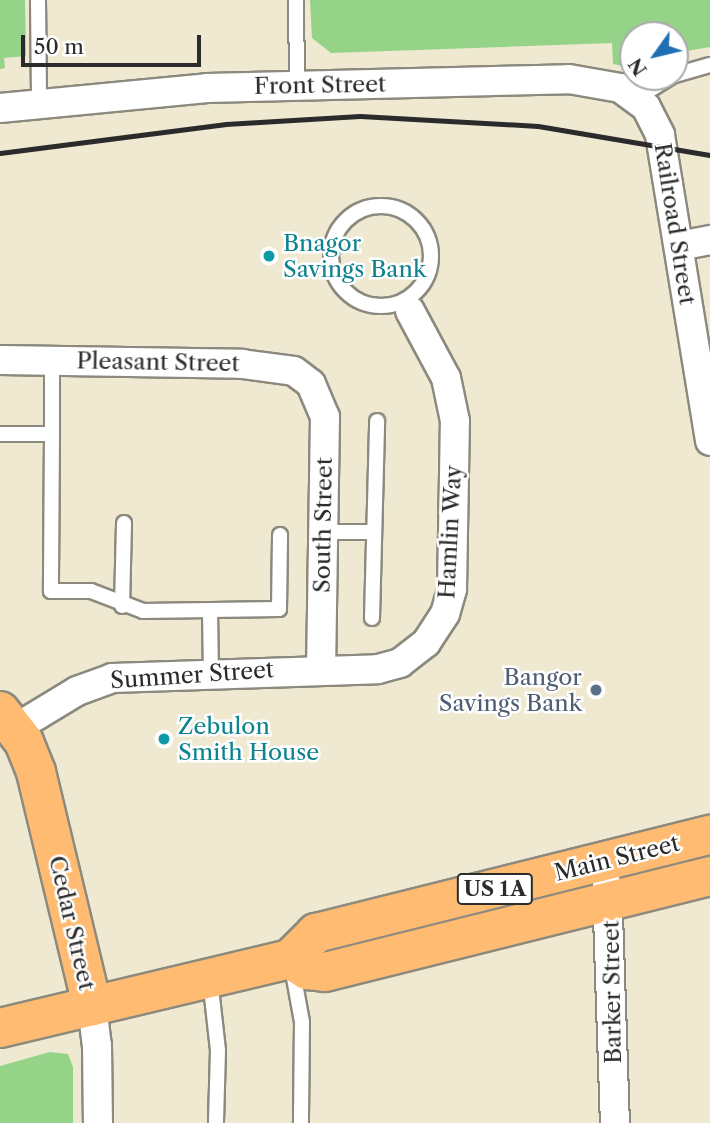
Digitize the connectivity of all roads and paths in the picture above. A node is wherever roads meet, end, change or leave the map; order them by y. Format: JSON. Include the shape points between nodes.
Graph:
{"nodes":[{"id":1,"x":38,"y":0,"type":"edge"},
{"id":2,"x":296,"y":0,"type":"edge"},
{"id":3,"x":710,"y":65,"type":"edge"},
{"id":4,"x":689,"y":71,"type":"edge"},
{"id":5,"x":297,"y":85,"type":"junction"},
{"id":6,"x":647,"y":91,"type":"edge"},
{"id":7,"x":637,"y":97,"type":"junction"},
{"id":8,"x":39,"y":102,"type":"junction"},
{"id":9,"x":0,"y":108,"type":"edge"},
{"id":10,"x":710,"y":240,"type":"edge"},
{"id":11,"x":679,"y":246,"type":"junction"},
{"id":12,"x":407,"y":306,"type":"junction"},
{"id":13,"x":0,"y":360,"type":"edge"},
{"id":14,"x":52,"y":360,"type":"junction"},
{"id":15,"x":311,"y":384,"type":"joint"},
{"id":16,"x":377,"y":421,"type":"dead end"},
{"id":17,"x":0,"y":434,"type":"edge"},
{"id":18,"x":52,"y":434,"type":"junction"},
{"id":19,"x":710,"y":441,"type":"edge"},
{"id":20,"x":124,"y":523,"type":"dead end"},
{"id":21,"x":323,"y":532,"type":"junction"},
{"id":22,"x":374,"y":532,"type":"junction"},
{"id":23,"x":280,"y":535,"type":"dead end"},
{"id":24,"x":122,"y":606,"type":"junction"},
{"id":25,"x":210,"y":611,"type":"junction"},
{"id":26,"x":372,"y":618,"type":"dead end"},
{"id":27,"x":321,"y":669,"type":"junction"},
{"id":28,"x":211,"y":673,"type":"junction"},
{"id":29,"x":8,"y":720,"type":"edge"},
{"id":30,"x":710,"y":835,"type":"edge"},
{"id":31,"x":601,"y":862,"type":"junction"},
{"id":32,"x":710,"y":876,"type":"edge"},
{"id":33,"x":610,"y":900,"type":"junction"},
{"id":34,"x":290,"y":959,"type":"junction"},
{"id":35,"x":209,"y":978,"type":"junction"},
{"id":36,"x":92,"y":1006,"type":"junction"},
{"id":37,"x":0,"y":1028,"type":"edge"},
{"id":38,"x":98,"y":1123,"type":"edge"},
{"id":39,"x":216,"y":1123,"type":"edge"},
{"id":40,"x":301,"y":1123,"type":"edge"},
{"id":41,"x":615,"y":1123,"type":"edge"}],
"edges":[{"from":1,"to":8,"type":"lane"},
{"from":2,"to":5,"type":"lane"},
{"from":3,"to":4,"type":"lane"},
{"from":5,"to":7,"type":"street","name":"Front Street","via":[[569,79],[610,84]]},
{"from":5,"to":8,"type":"street","name":"Front Street","via":[[173,89]]},
{"from":6,"to":7,"type":"lane"},
{"from":7,"to":11,"type":"street","name":"Railroad Street","via":[[660,135]]},
{"from":8,"to":9,"type":"street","name":"Front Street"},
{"from":10,"to":11,"type":"street"},
{"from":11,"to":19,"type":"street","name":"Railroad Street"},
{"from":12,"to":12,"type":"lane","via":[[428,272],[427,237],[417,222],[394,208],[359,212],[335,238],[331,257],[335,275],[345,291],[361,301]]},
{"from":12,"to":27,"type":"street","name":"Hamlin Way","via":[[442,369],[453,400],[450,602],[426,643],[400,663],[378,669]]},
{"from":13,"to":14,"type":"street","name":"Pleasant Street"},
{"from":14,"to":15,"type":"street","name":"Pleasant Street","via":[[242,364],[294,371]]},
{"from":14,"to":18,"type":"lane"},
{"from":15,"to":21,"type":"street","name":"South Street","via":[[325,417]]},
{"from":16,"to":22,"type":"lane"},
{"from":17,"to":18,"type":"lane"},
{"from":18,"to":24,"type":"lane","via":[[51,591],[91,591]]},
{"from":20,"to":24,"type":"lane"},
{"from":21,"to":22,"type":"lane"},
{"from":21,"to":27,"type":"street","name":"South Street"},
{"from":22,"to":26,"type":"lane"},
{"from":23,"to":25,"type":"lane","via":[[279,609]]},
{"from":24,"to":25,"type":"lane","via":[[143,611]]},
{"from":25,"to":28,"type":"lane"},
{"from":27,"to":28,"type":"street","name":"Summer Street"},
{"from":28,"to":29,"type":"street","name":"Summer Street","via":[[101,680]]},
{"from":29,"to":36,"type":"main road","name":"Cedar Street","via":[[41,789]]},
{"from":30,"to":31,"type":"main road","name":"Main Street","number":"US 1A"},
{"from":31,"to":33,"type":"street","name":"Barker Street"},
{"from":31,"to":34,"type":"main road","name":"Main Street","number":"US 1A","via":[[316,933]]},
{"from":32,"to":33,"type":"main road","name":"Main Street","number":"US 1A"},
{"from":33,"to":34,"type":"main road","name":"Main Street","number":"US 1A","via":[[325,972],[307,970]]},
{"from":33,"to":41,"type":"street","name":"Barker Street"},
{"from":34,"to":35,"type":"main road"},
{"from":34,"to":40,"type":"lane","via":[[302,1022]]},
{"from":35,"to":36,"type":"main road"},
{"from":35,"to":39,"type":"lane","via":[[217,1025]]},
{"from":36,"to":37,"type":"main road"},
{"from":36,"to":38,"type":"street","name":"Cedar Street"}]}
